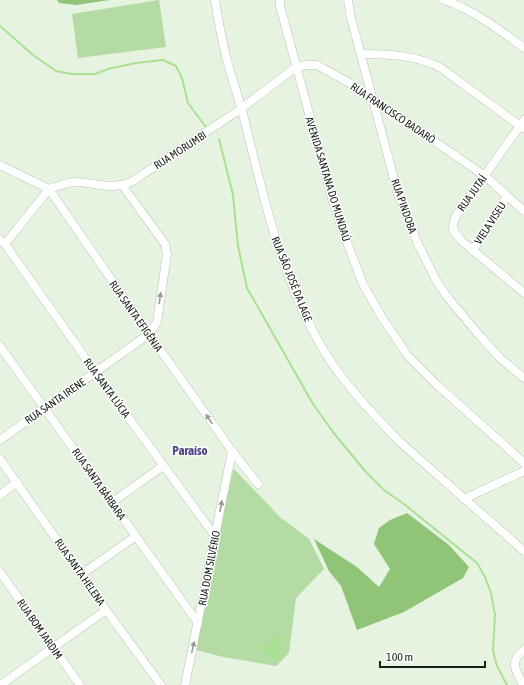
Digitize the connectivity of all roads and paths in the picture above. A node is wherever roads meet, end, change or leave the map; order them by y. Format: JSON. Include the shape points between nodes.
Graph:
{"nodes":[{"id":1,"x":214,"y":0,"type":"edge"},
{"id":2,"x":280,"y":0,"type":"edge"},
{"id":3,"x":348,"y":0,"type":"edge"},
{"id":4,"x":444,"y":0,"type":"edge"},
{"id":5,"x":524,"y":48,"type":"edge"},
{"id":6,"x":361,"y":54,"type":"junction"},
{"id":7,"x":296,"y":67,"type":"junction"},
{"id":8,"x":372,"y":98,"type":"junction"},
{"id":9,"x":242,"y":108,"type":"junction"},
{"id":10,"x":523,"y":124,"type":"edge"},
{"id":11,"x":0,"y":165,"type":"edge"},
{"id":12,"x":485,"y":176,"type":"junction"},
{"id":13,"x":122,"y":185,"type":"junction"},
{"id":14,"x":49,"y":189,"type":"junction"},
{"id":15,"x":507,"y":196,"type":"junction"},
{"id":16,"x":524,"y":211,"type":"edge"},
{"id":17,"x":2,"y":242,"type":"edge"},
{"id":18,"x":473,"y":250,"type":"junction"},
{"id":19,"x":524,"y":293,"type":"edge"},
{"id":20,"x":149,"y":334,"type":"junction"},
{"id":21,"x":0,"y":346,"type":"edge"},
{"id":22,"x":96,"y":373,"type":"junction"},
{"id":23,"x":524,"y":378,"type":"edge"},
{"id":24,"x":45,"y":408,"type":"junction"},
{"id":25,"x":0,"y":440,"type":"edge"},
{"id":26,"x":232,"y":451,"type":"junction"},
{"id":27,"x":0,"y":459,"type":"edge"},
{"id":28,"x":524,"y":463,"type":"edge"},
{"id":29,"x":163,"y":466,"type":"junction"},
{"id":30,"x":524,"y":471,"type":"edge"},
{"id":31,"x":17,"y":482,"type":"junction"},
{"id":32,"x":258,"y":484,"type":"dead end"},
{"id":33,"x":0,"y":495,"type":"edge"},
{"id":34,"x":464,"y":499,"type":"junction"},
{"id":35,"x":111,"y":503,"type":"junction"},
{"id":36,"x":136,"y":536,"type":"junction"},
{"id":37,"x":215,"y":536,"type":"junction"},
{"id":38,"x":524,"y":551,"type":"edge"},
{"id":39,"x":0,"y":572,"type":"edge"},
{"id":40,"x":82,"y":574,"type":"junction"},
{"id":41,"x":106,"y":610,"type":"junction"},
{"id":42,"x":198,"y":623,"type":"junction"},
{"id":43,"x":53,"y":648,"type":"junction"},
{"id":44,"x":523,"y":651,"type":"edge"},
{"id":45,"x":2,"y":684,"type":"edge"},
{"id":46,"x":80,"y":685,"type":"edge"},
{"id":47,"x":161,"y":685,"type":"edge"},
{"id":48,"x":185,"y":685,"type":"edge"},
{"id":49,"x":523,"y":685,"type":"edge"}],
"edges":[{"from":1,"to":9,"type":"street","name":"RUA SÃO JOSÉ DA LAGE","via":[[221,36]]},
{"from":2,"to":7,"type":"street","name":"AVENIDA SANTANA DO MUNDAÚ"},
{"from":3,"to":6,"type":"street","name":"RUA PINDOBA"},
{"from":4,"to":5,"type":"street","via":[[470,11]]},
{"from":6,"to":8,"type":"street","name":"RUA PINDOBA"},
{"from":6,"to":10,"type":"street","via":[[386,54],[430,62]]},
{"from":7,"to":8,"type":"street","name":"RUA FRANCISCO BADARÓ","via":[[317,65]]},
{"from":7,"to":9,"type":"street","name":"RUA MORUMBI"},
{"from":7,"to":28,"type":"street","name":"AVENIDA SANTANA DO MUNDAÚ","via":[[335,209],[363,284],[381,316],[408,356]]},
{"from":8,"to":12,"type":"street","name":"RUA FRANCISCO BADARÓ"},
{"from":8,"to":23,"type":"street","name":"RUA PINDOBA","via":[[398,194],[437,282],[480,336],[501,359]]},
{"from":9,"to":13,"type":"street","name":"RUA MORUMBI"},
{"from":9,"to":34,"type":"street","name":"RUA SÃO JOSÉ DA LAGE","via":[[274,237],[304,314],[325,352],[382,423]]},
{"from":10,"to":12,"type":"street","name":"RUA JUTAÍ"},
{"from":11,"to":14,"type":"street","name":"RUA SANTA EFIGÊNIA"},
{"from":12,"to":15,"type":"street","name":"RUA FRANCISCO BADARÓ"},
{"from":12,"to":18,"type":"street","name":"RUA JUTAÍ","via":[[453,223],[456,234]]},
{"from":13,"to":14,"type":"street","name":"RUA MORUMBI","via":[[112,187],[76,182]]},
{"from":20,"to":13,"type":"street","one_way":true,"via":[[157,322],[167,254],[165,244]]},
{"from":14,"to":17,"type":"street"},
{"from":14,"to":20,"type":"street","name":"RUA SANTA EFIGÊNIA"},
{"from":15,"to":16,"type":"street","name":"RUA FRANCISCO BADARÓ"},
{"from":15,"to":18,"type":"street","name":"VIELA VISEU"},
{"from":17,"to":22,"type":"street","name":"RUA SANTA LÚCIA"},
{"from":18,"to":19,"type":"street","name":"RUA JUTAÍ"},
{"from":20,"to":22,"type":"street","name":"RUA SANTA IRENE"},
{"from":26,"to":20,"type":"street","name":"RUA SANTA EFIGÊNIA","one_way":true},
{"from":21,"to":24,"type":"street","name":"RUA SANTA BÁRBARA"},
{"from":22,"to":24,"type":"street","name":"RUA SANTA IRENE"},
{"from":22,"to":29,"type":"street","name":"RUA SANTA LÚCIA"},
{"from":24,"to":25,"type":"street","name":"RUA SANTA IRENE"},
{"from":24,"to":35,"type":"street","name":"RUA SANTA BÁRBARA"},
{"from":26,"to":32,"type":"street","name":"RUA SANTA EFIGÊNIA"},
{"from":37,"to":26,"type":"street","name":"RUA DOM SILVÉRIO","one_way":true},
{"from":27,"to":31,"type":"street","name":"RUA SANTA HELENA"},
{"from":29,"to":35,"type":"street"},
{"from":29,"to":37,"type":"street","name":"RUA SANTA LÚCIA"},
{"from":30,"to":34,"type":"street"},
{"from":31,"to":33,"type":"street"},
{"from":31,"to":40,"type":"street","name":"RUA SANTA HELENA"},
{"from":34,"to":38,"type":"street","name":"RUA SÃO JOSÉ DA LAGE"},
{"from":35,"to":36,"type":"street","name":"RUA SANTA BÁRBARA"},
{"from":36,"to":40,"type":"street"},
{"from":36,"to":42,"type":"street","name":"RUA SANTA BÁRBARA"},
{"from":37,"to":42,"type":"street","name":"RUA DOM SILVÉRIO"},
{"from":39,"to":43,"type":"street","name":"RUA BOM JARDIM"},
{"from":40,"to":41,"type":"street","name":"RUA SANTA HELENA"},
{"from":41,"to":43,"type":"street"},
{"from":41,"to":47,"type":"street","name":"RUA SANTA HELENA"},
{"from":48,"to":42,"type":"street","name":"RUA DOM SILVÉRIO","one_way":true},
{"from":43,"to":45,"type":"street"},
{"from":43,"to":46,"type":"street","name":"RUA BOM JARDIM"},
{"from":44,"to":49,"type":"street","via":[[514,662]]}]}
